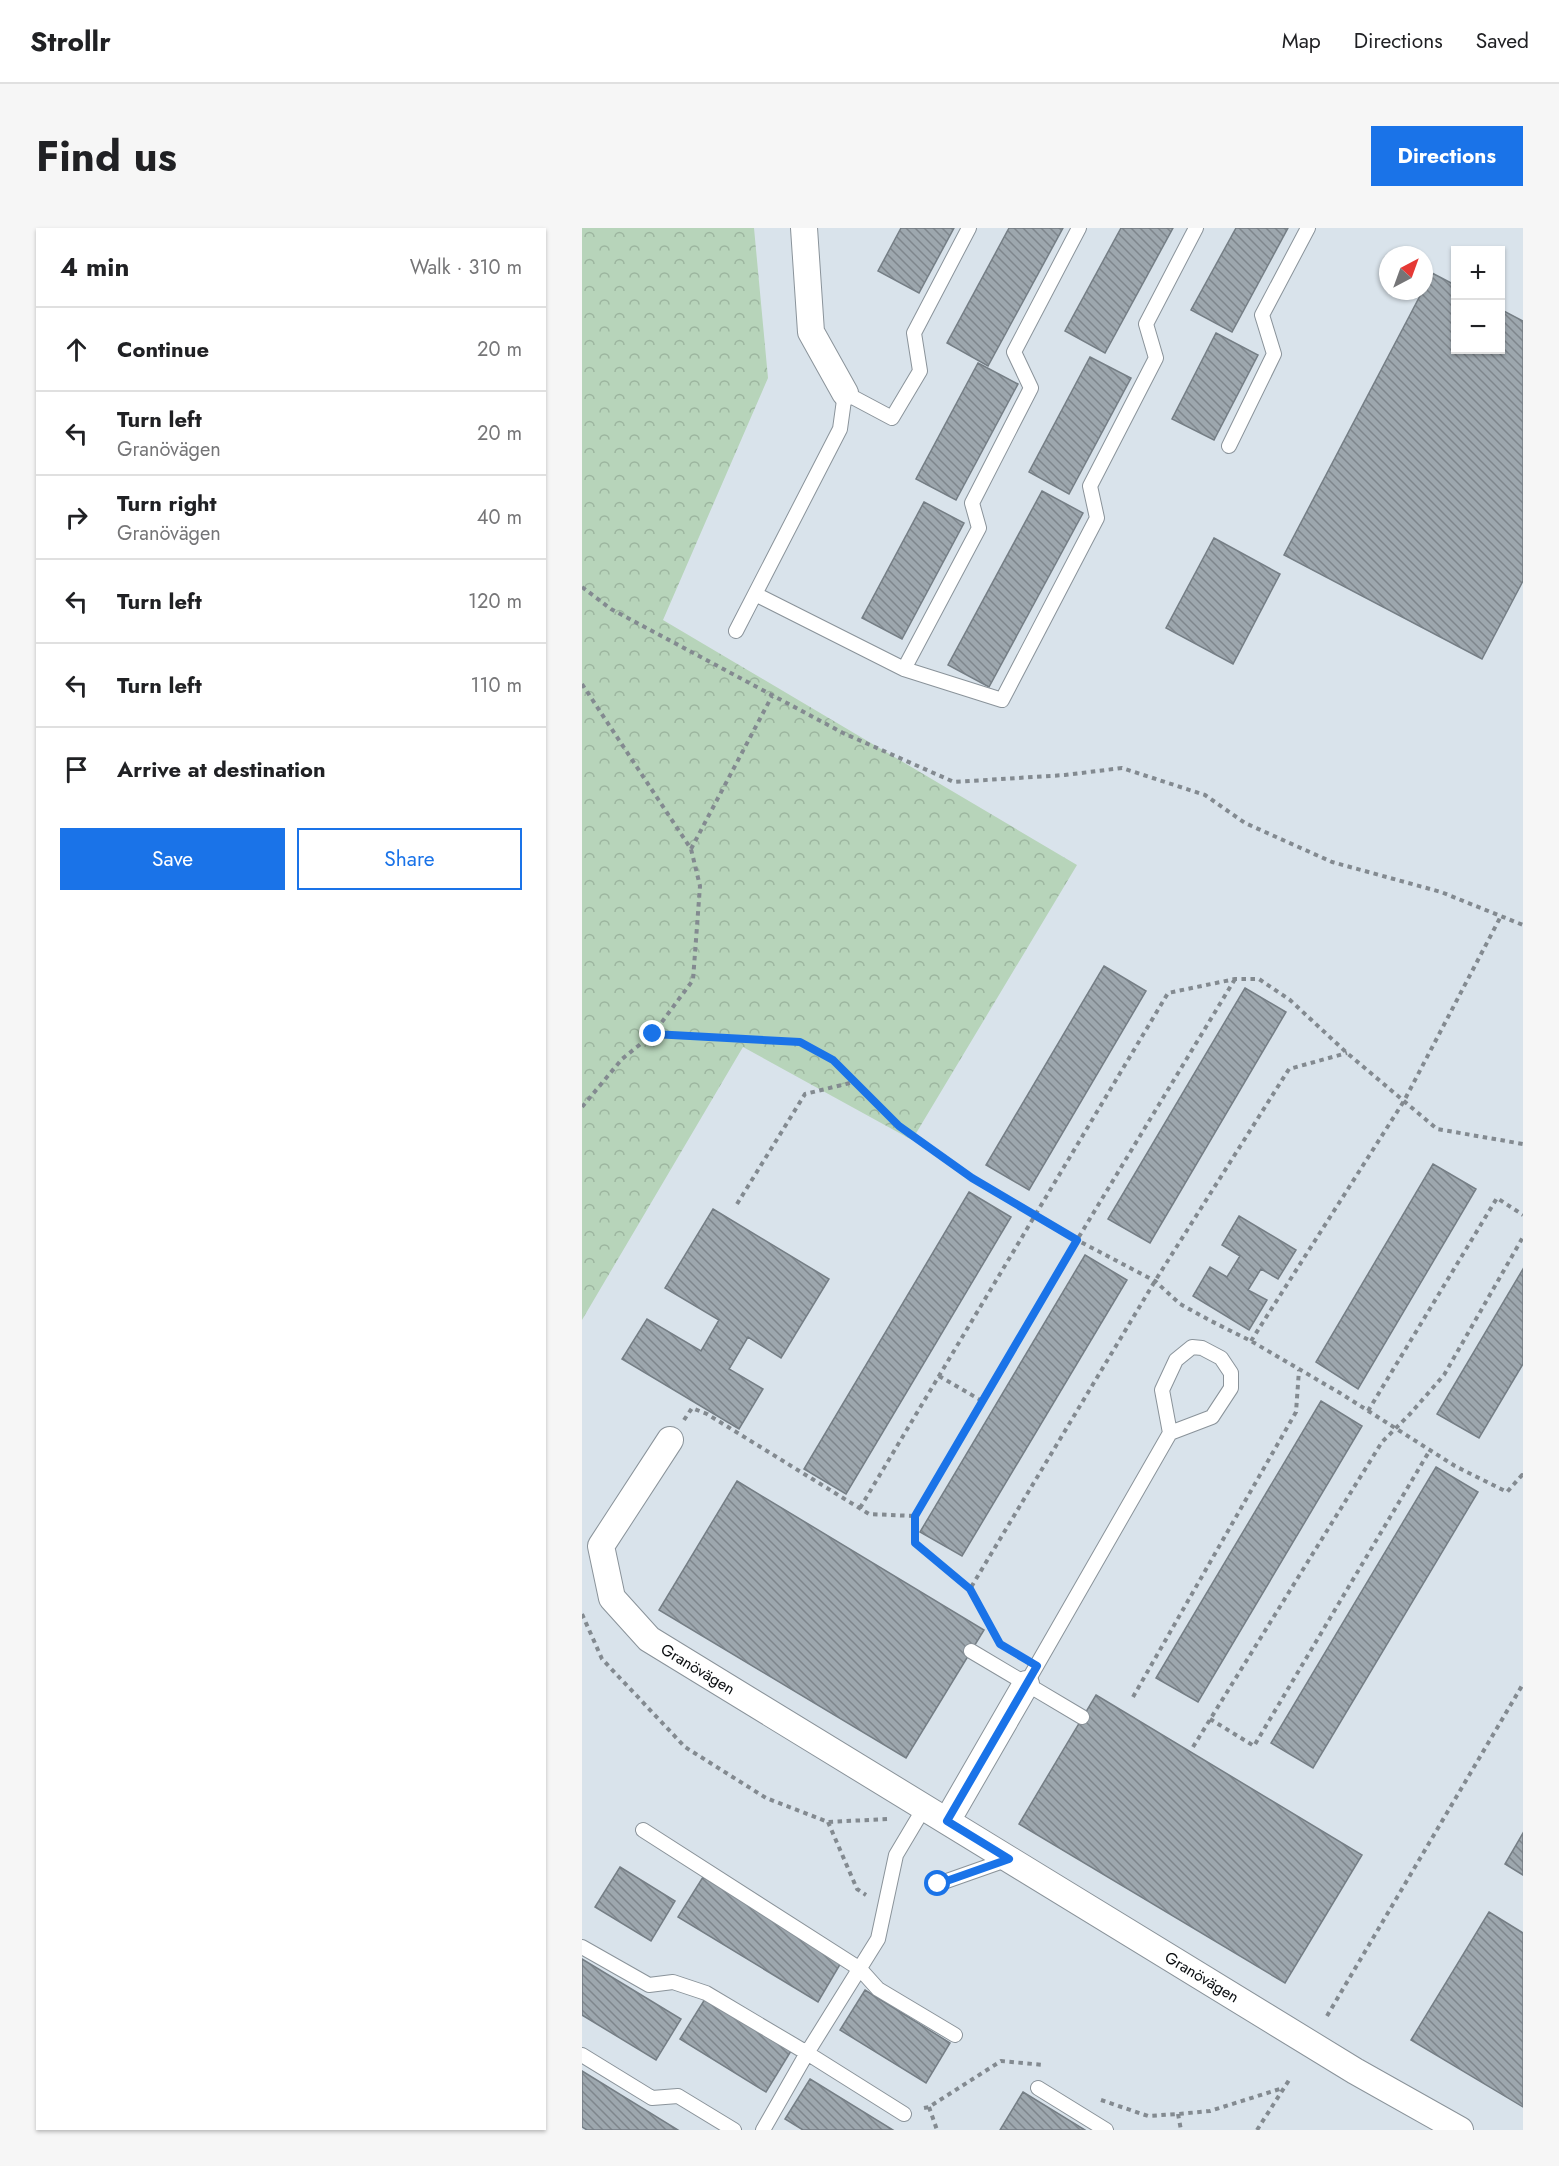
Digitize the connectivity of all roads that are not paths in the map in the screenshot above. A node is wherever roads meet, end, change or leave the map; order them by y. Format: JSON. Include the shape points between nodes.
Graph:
{"nodes":[{"id":1,"x":804,"y":228,"type":"edge"},
{"id":2,"x":969,"y":228,"type":"edge"},
{"id":3,"x":1079,"y":228,"type":"edge"},
{"id":4,"x":1196,"y":228,"type":"edge"},
{"id":5,"x":1308,"y":228,"type":"edge"},
{"id":6,"x":845,"y":393,"type":"junction"},
{"id":7,"x":1228,"y":446,"type":"dead end"},
{"id":8,"x":755,"y":594,"type":"junction"},
{"id":9,"x":736,"y":631,"type":"dead end"},
{"id":10,"x":904,"y":669,"type":"junction"},
{"id":11,"x":1170,"y":1433,"type":"junction"},
{"id":12,"x":670,"y":1440,"type":"dead end"},
{"id":13,"x":971,"y":1651,"type":"dead end"},
{"id":14,"x":1026,"y":1684,"type":"junction"},
{"id":15,"x":1082,"y":1718,"type":"dead end"},
{"id":16,"x":924,"y":1808,"type":"junction"},
{"id":17,"x":947,"y":1821,"type":"junction"},
{"id":18,"x":643,"y":1830,"type":"dead end"},
{"id":19,"x":1009,"y":1859,"type":"junction"},
{"id":20,"x":938,"y":1884,"type":"dead end"},
{"id":21,"x":582,"y":1947,"type":"edge"},
{"id":22,"x":860,"y":1969,"type":"junction"},
{"id":23,"x":955,"y":2036,"type":"dead end"},
{"id":24,"x":807,"y":2053,"type":"junction"},
{"id":25,"x":582,"y":2055,"type":"edge"},
{"id":26,"x":1038,"y":2088,"type":"dead end"},
{"id":27,"x":904,"y":2114,"type":"dead end"},
{"id":28,"x":734,"y":2130,"type":"edge"},
{"id":29,"x":763,"y":2130,"type":"edge"},
{"id":30,"x":1106,"y":2130,"type":"edge"},
{"id":31,"x":1460,"y":2130,"type":"edge"}],
"edges":[{"from":1,"to":6,"type":"street","via":[[811,332]]},
{"from":2,"to":6,"type":"lane","via":[[914,333],[920,370],[892,418]]},
{"from":3,"to":10,"type":"lane","via":[[1014,352],[1031,388],[972,503],[979,528]]},
{"from":4,"to":10,"type":"lane","via":[[1146,324],[1156,358],[1090,486],[1097,518],[1002,700]]},
{"from":5,"to":7,"type":"lane","via":[[1262,315],[1274,354]]},
{"from":6,"to":8,"type":"lane","via":[[840,429]]},
{"from":8,"to":9,"type":"lane"},
{"from":8,"to":10,"type":"lane"},
{"from":11,"to":11,"type":"lane","via":[[1162,1390],[1176,1360],[1192,1347],[1202,1348],[1221,1359],[1231,1373],[1231,1388],[1212,1417]]},
{"from":11,"to":14,"type":"lane"},
{"from":12,"to":16,"type":"street","name":"Granövägen","via":[[601,1546],[612,1599],[649,1639]]},
{"from":13,"to":14,"type":"lane"},
{"from":14,"to":15,"type":"lane"},
{"from":14,"to":17,"type":"street"},
{"from":16,"to":17,"type":"street","name":"Granövägen"},
{"from":16,"to":22,"type":"lane","via":[[896,1855],[878,1939]]},
{"from":17,"to":19,"type":"street","name":"Granövägen"},
{"from":18,"to":22,"type":"lane"},
{"from":19,"to":20,"type":"lane"},
{"from":19,"to":31,"type":"street","name":"Granövägen"},
{"from":21,"to":24,"type":"lane","via":[[649,1985],[674,1983],[706,1993]]},
{"from":22,"to":23,"type":"lane","via":[[878,1989]]},
{"from":22,"to":24,"type":"lane"},
{"from":24,"to":27,"type":"lane"},
{"from":24,"to":29,"type":"lane"},
{"from":25,"to":28,"type":"lane","via":[[652,2098],[678,2097]]},
{"from":26,"to":30,"type":"lane"}]}
